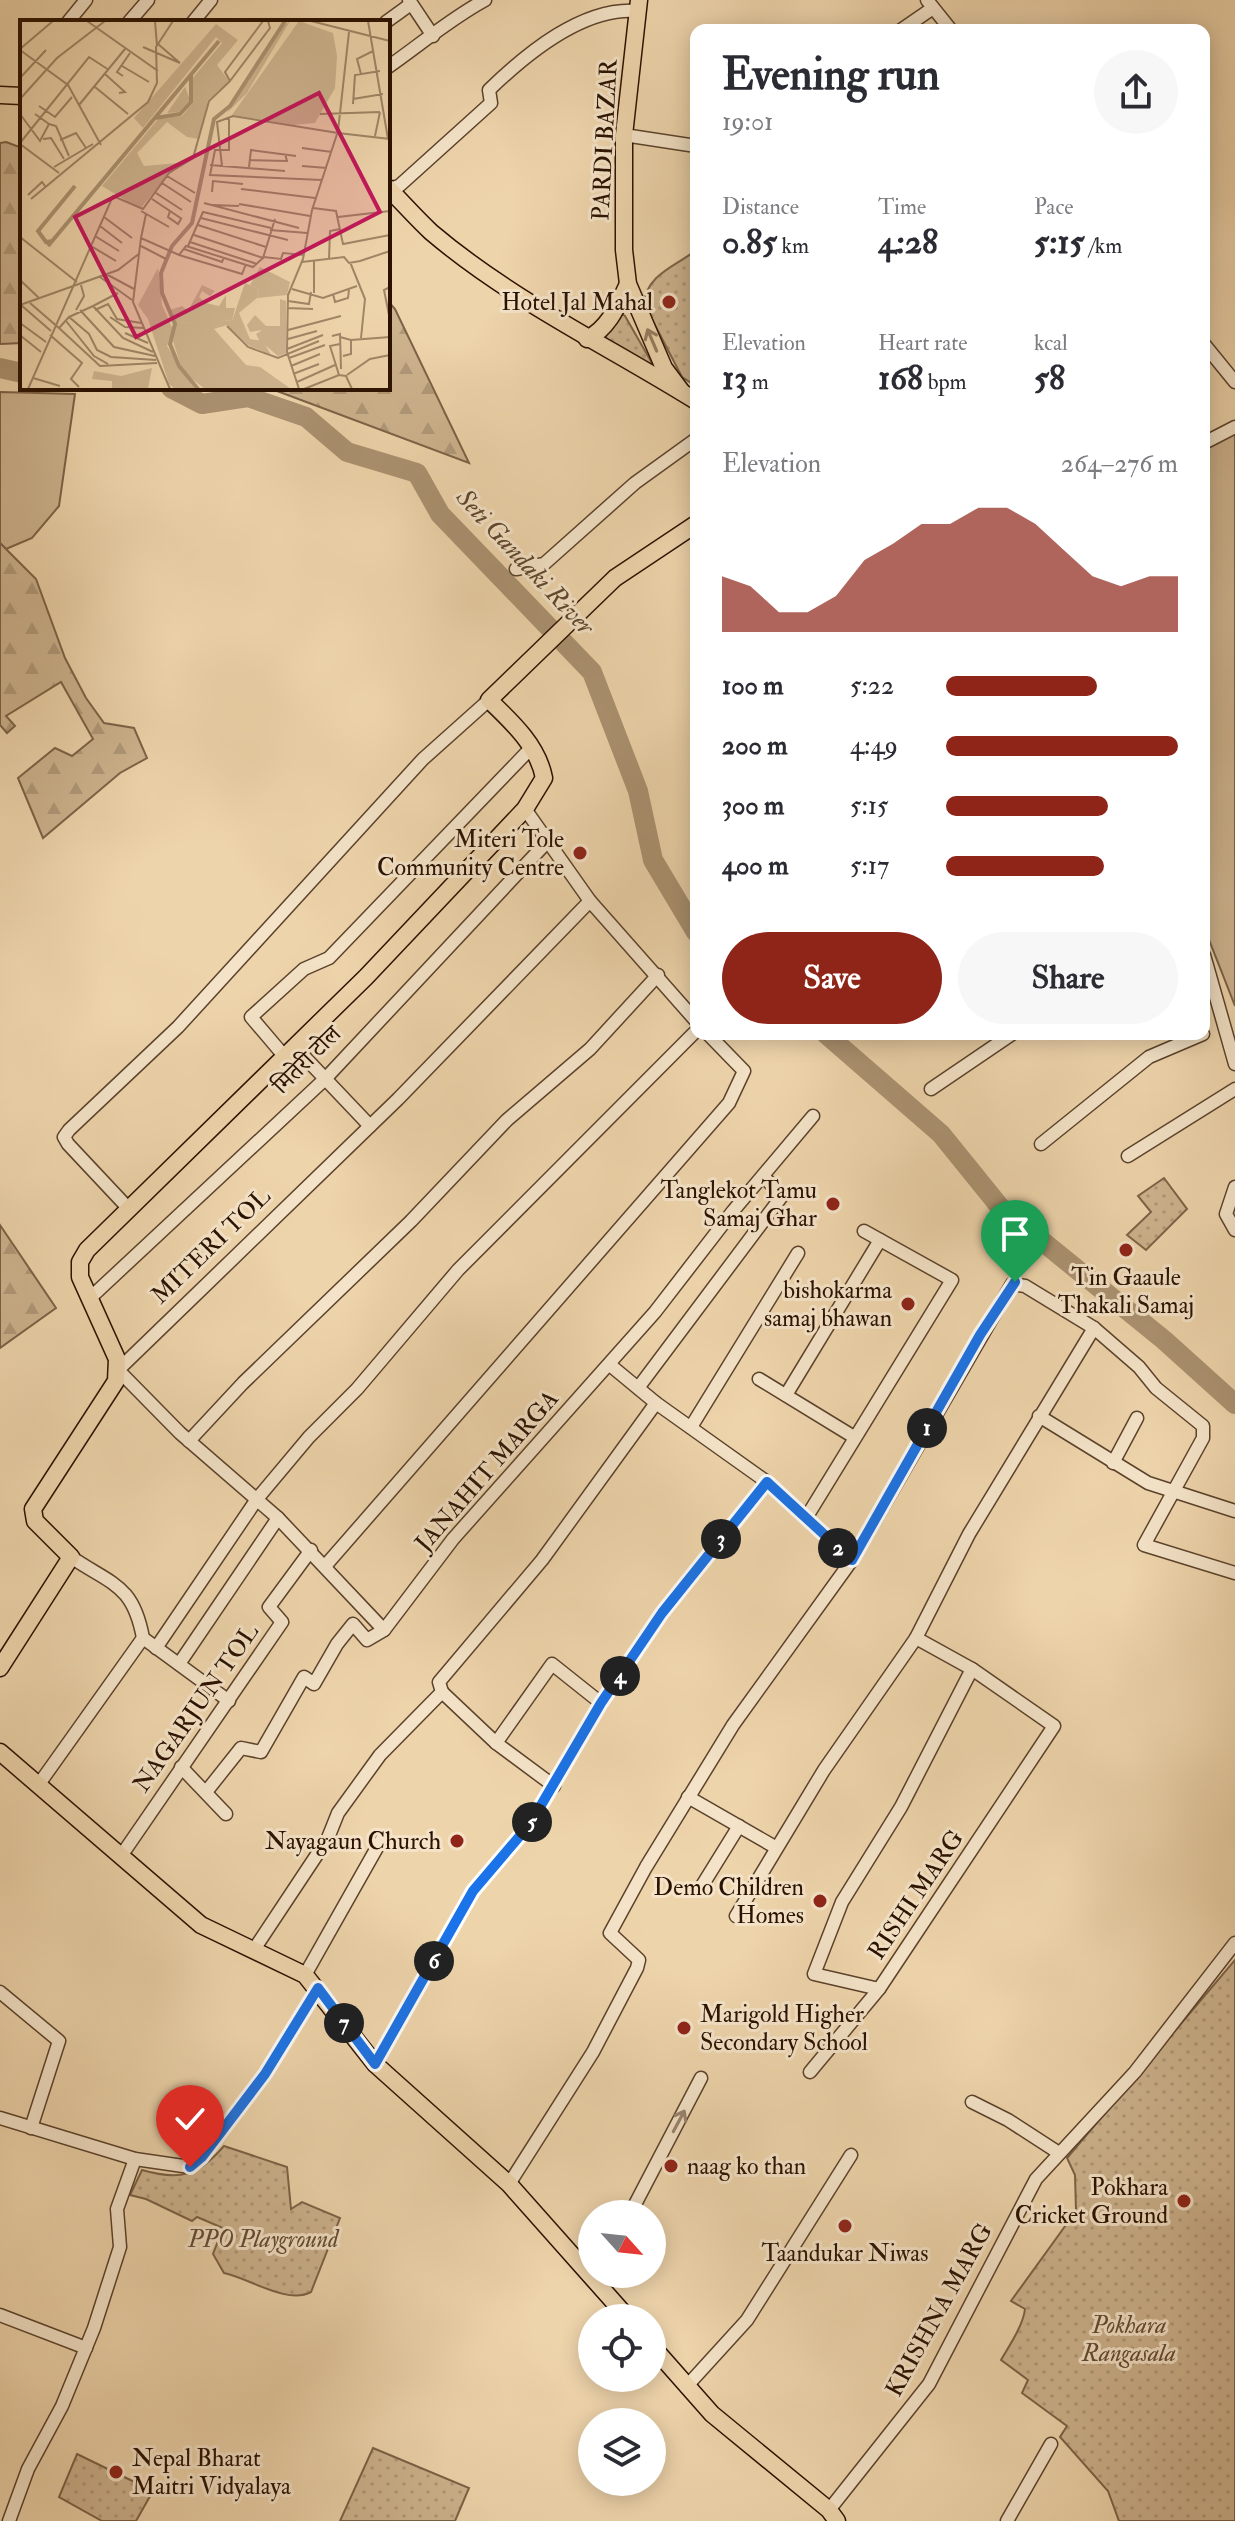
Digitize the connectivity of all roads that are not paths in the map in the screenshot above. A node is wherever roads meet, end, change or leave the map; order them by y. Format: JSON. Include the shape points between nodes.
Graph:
{"nodes":[{"id":1,"x":86,"y":0,"type":"edge"},
{"id":2,"x":148,"y":0,"type":"edge"},
{"id":3,"x":211,"y":0,"type":"edge"},
{"id":4,"x":485,"y":0,"type":"edge"},
{"id":5,"x":410,"y":2,"type":"edge"},
{"id":6,"x":930,"y":4,"type":"edge"},
{"id":7,"x":639,"y":6,"type":"edge"},
{"id":8,"x":70,"y":20,"type":"edge"},
{"id":9,"x":131,"y":20,"type":"edge"},
{"id":10,"x":195,"y":20,"type":"edge"},
{"id":11,"x":388,"y":20,"type":"edge"},
{"id":12,"x":908,"y":24,"type":"edge"},
{"id":13,"x":946,"y":24,"type":"edge"},
{"id":14,"x":433,"y":36,"type":"junction"},
{"id":15,"x":390,"y":66,"type":"edge"},
{"id":16,"x":0,"y":95,"type":"edge"},
{"id":17,"x":20,"y":96,"type":"edge"},
{"id":18,"x":624,"y":135,"type":"junction"},
{"id":19,"x":690,"y":145,"type":"edge"},
{"id":20,"x":390,"y":188,"type":"edge"},
{"id":21,"x":390,"y":190,"type":"edge"},
{"id":22,"x":628,"y":284,"type":"junction"},
{"id":23,"x":587,"y":339,"type":"junction"},
{"id":24,"x":1210,"y":351,"type":"edge"},
{"id":25,"x":1235,"y":382,"type":"edge"},
{"id":26,"x":689,"y":397,"type":"edge"},
{"id":27,"x":1235,"y":427,"type":"edge"},
{"id":28,"x":1210,"y":440,"type":"edge"},
{"id":29,"x":690,"y":443,"type":"edge"},
{"id":30,"x":690,"y":528,"type":"edge"},
{"id":31,"x":516,"y":569,"type":"dead end"},
{"id":32,"x":489,"y":700,"type":"junction"},
{"id":33,"x":532,"y":747,"type":"junction"},
{"id":34,"x":525,"y":809,"type":"junction"},
{"id":35,"x":546,"y":843,"type":"junction"},
{"id":36,"x":590,"y":901,"type":"junction"},
{"id":37,"x":658,"y":975,"type":"junction"},
{"id":38,"x":1210,"y":976,"type":"edge"},
{"id":39,"x":690,"y":1014,"type":"edge"},
{"id":40,"x":1224,"y":1025,"type":"junction"},
{"id":41,"x":1210,"y":1031,"type":"edge"},
{"id":42,"x":690,"y":1037,"type":"edge"},
{"id":43,"x":714,"y":1040,"type":"edge"},
{"id":44,"x":1003,"y":1040,"type":"edge"},
{"id":45,"x":1189,"y":1040,"type":"edge"},
{"id":46,"x":290,"y":1052,"type":"junction"},
{"id":47,"x":1235,"y":1064,"type":"edge"},
{"id":48,"x":325,"y":1079,"type":"junction"},
{"id":49,"x":931,"y":1089,"type":"dead end"},
{"id":50,"x":1235,"y":1089,"type":"edge"},
{"id":51,"x":813,"y":1116,"type":"dead end"},
{"id":52,"x":370,"y":1126,"type":"junction"},
{"id":53,"x":1041,"y":1144,"type":"dead end"},
{"id":54,"x":1128,"y":1156,"type":"dead end"},
{"id":55,"x":765,"y":1178,"type":"junction"},
{"id":56,"x":1235,"y":1187,"type":"edge"},
{"id":57,"x":129,"y":1209,"type":"junction"},
{"id":58,"x":1235,"y":1230,"type":"edge"},
{"id":59,"x":864,"y":1231,"type":"dead end"},
{"id":60,"x":880,"y":1240,"type":"junction"},
{"id":61,"x":798,"y":1253,"type":"dead end"},
{"id":62,"x":89,"y":1299,"type":"junction"},
{"id":63,"x":1094,"y":1328,"type":"junction"},
{"id":64,"x":610,"y":1365,"type":"junction"},
{"id":65,"x":118,"y":1370,"type":"junction"},
{"id":66,"x":759,"y":1379,"type":"dead end"},
{"id":67,"x":638,"y":1388,"type":"junction"},
{"id":68,"x":786,"y":1395,"type":"junction"},
{"id":69,"x":656,"y":1403,"type":"junction"},
{"id":70,"x":1039,"y":1416,"type":"junction"},
{"id":71,"x":1137,"y":1418,"type":"dead end"},
{"id":72,"x":691,"y":1427,"type":"junction"},
{"id":73,"x":854,"y":1437,"type":"junction"},
{"id":74,"x":189,"y":1441,"type":"junction"},
{"id":75,"x":1113,"y":1463,"type":"junction"},
{"id":76,"x":767,"y":1482,"type":"junction"},
{"id":77,"x":1172,"y":1490,"type":"junction"},
{"id":78,"x":257,"y":1499,"type":"junction"},
{"id":79,"x":1235,"y":1511,"type":"edge"},
{"id":80,"x":278,"y":1518,"type":"junction"},
{"id":81,"x":806,"y":1518,"type":"junction"},
{"id":82,"x":311,"y":1550,"type":"junction"},
{"id":83,"x":71,"y":1557,"type":"junction"},
{"id":84,"x":852,"y":1560,"type":"junction"},
{"id":85,"x":326,"y":1565,"type":"junction"},
{"id":86,"x":1235,"y":1573,"type":"edge"},
{"id":87,"x":384,"y":1630,"type":"junction"},
{"id":88,"x":143,"y":1638,"type":"junction"},
{"id":89,"x":916,"y":1638,"type":"junction"},
{"id":90,"x":156,"y":1648,"type":"junction"},
{"id":91,"x":5,"y":1649,"type":"edge"},
{"id":92,"x":179,"y":1664,"type":"junction"},
{"id":93,"x":0,"y":1668,"type":"edge"},
{"id":94,"x":972,"y":1669,"type":"junction"},
{"id":95,"x":442,"y":1692,"type":"junction"},
{"id":96,"x":229,"y":1701,"type":"junction"},
{"id":97,"x":601,"y":1703,"type":"junction"},
{"id":98,"x":496,"y":1743,"type":"junction"},
{"id":99,"x":0,"y":1752,"type":"edge"},
{"id":100,"x":181,"y":1767,"type":"junction"},
{"id":101,"x":39,"y":1784,"type":"junction"},
{"id":102,"x":554,"y":1786,"type":"junction"},
{"id":103,"x":206,"y":1792,"type":"junction"},
{"id":104,"x":688,"y":1797,"type":"junction"},
{"id":105,"x":226,"y":1814,"type":"dead end"},
{"id":106,"x":739,"y":1826,"type":"junction"},
{"id":107,"x":383,"y":1837,"type":"dead end"},
{"id":108,"x":775,"y":1847,"type":"junction"},
{"id":109,"x":121,"y":1856,"type":"junction"},
{"id":110,"x":700,"y":1889,"type":"dead end"},
{"id":111,"x":736,"y":1916,"type":"dead end"},
{"id":112,"x":1235,"y":1943,"type":"edge"},
{"id":113,"x":253,"y":1951,"type":"junction"},
{"id":114,"x":305,"y":1975,"type":"junction"},
{"id":115,"x":318,"y":1988,"type":"junction"},
{"id":116,"x":879,"y":1989,"type":"junction"},
{"id":117,"x":0,"y":1992,"type":"edge"},
{"id":118,"x":375,"y":2064,"type":"junction"},
{"id":119,"x":810,"y":2072,"type":"dead end"},
{"id":120,"x":701,"y":2078,"type":"dead end"},
{"id":121,"x":972,"y":2102,"type":"dead end"},
{"id":122,"x":0,"y":2118,"type":"edge"},
{"id":123,"x":31,"y":2128,"type":"junction"},
{"id":124,"x":1059,"y":2153,"type":"junction"},
{"id":125,"x":851,"y":2155,"type":"dead end"},
{"id":126,"x":135,"y":2159,"type":"junction"},
{"id":127,"x":509,"y":2184,"type":"junction"},
{"id":128,"x":637,"y":2200,"type":"edge"},
{"id":129,"x":578,"y":2257,"type":"edge"},
{"id":130,"x":604,"y":2288,"type":"edge"},
{"id":131,"x":617,"y":2304,"type":"edge"},
{"id":132,"x":0,"y":2315,"type":"edge"},
{"id":133,"x":86,"y":2348,"type":"junction"},
{"id":134,"x":666,"y":2363,"type":"edge"},
{"id":135,"x":686,"y":2387,"type":"junction"},
{"id":136,"x":1051,"y":2444,"type":"dead end"},
{"id":137,"x":830,"y":2517,"type":"edge"},
{"id":138,"x":6,"y":2519,"type":"edge"},
{"id":139,"x":1007,"y":2521,"type":"edge"}],
"edges":[{"from":1,"to":8,"type":"street"},
{"from":2,"to":9,"type":"street"},
{"from":3,"to":10,"type":"street"},
{"from":4,"to":14,"type":"street","via":[[451,18]]},
{"from":5,"to":11,"type":"street"},
{"from":5,"to":14,"type":"street"},
{"from":6,"to":12,"type":"street"},
{"from":6,"to":13,"type":"street"},
{"from":7,"to":18,"type":"main road","name":"PARDI BAZAR"},
{"from":7,"to":20,"type":"street","via":[[604,15],[547,43],[489,90],[491,103],[399,186]]},
{"from":14,"to":15,"type":"street"},
{"from":16,"to":17,"type":"main road"},
{"from":18,"to":19,"type":"street"},
{"from":18,"to":22,"type":"main road","name":"PARDI BAZAR"},
{"from":21,"to":23,"type":"main road","via":[[441,239]]},
{"from":22,"to":23,"type":"main road","via":[[608,322]]},
{"from":26,"to":22,"type":"main road","name":"PARDI BAZAR","one_way":true,"via":[[664,368]]},
{"from":23,"to":26,"type":"main road"},
{"from":24,"to":25,"type":"street"},
{"from":27,"to":28,"type":"street"},
{"from":29,"to":31,"type":"street","via":[[635,483],[544,564]]},
{"from":30,"to":32,"type":"main road","via":[[615,578]]},
{"from":32,"to":33,"type":"main road"},
{"from":32,"to":57,"type":"street","via":[[423,759],[178,1027],[64,1137]]},
{"from":33,"to":34,"type":"main road","name":"मितेरी टोल","via":[[544,778]]},
{"from":33,"to":46,"type":"street","via":[[329,958],[304,969],[251,1017]]},
{"from":34,"to":35,"type":"street"},
{"from":34,"to":46,"type":"main road","name":"मितेरी टोल"},
{"from":35,"to":36,"type":"street"},
{"from":35,"to":48,"type":"street","name":"मितेरी टोल"},
{"from":36,"to":37,"type":"street"},
{"from":36,"to":52,"type":"street","name":"MITERI TOL"},
{"from":37,"to":39,"type":"street"},
{"from":37,"to":74,"type":"street","via":[[590,1049],[507,1120]]},
{"from":38,"to":40,"type":"street"},
{"from":40,"to":41,"type":"street"},
{"from":40,"to":47,"type":"street"},
{"from":42,"to":78,"type":"street","via":[[458,1270]]},
{"from":43,"to":85,"type":"street","via":[[744,1071],[729,1103]]},
{"from":44,"to":49,"type":"street"},
{"from":45,"to":53,"type":"street","via":[[1149,1057]]},
{"from":46,"to":48,"type":"street"},
{"from":46,"to":57,"type":"main road","name":"मितेरी टोल"},
{"from":48,"to":52,"type":"street"},
{"from":48,"to":62,"type":"street","name":"मितेरी टोल"},
{"from":50,"to":54,"type":"street"},
{"from":51,"to":55,"type":"street","name":"JANAHIT MARGA"},
{"from":52,"to":65,"type":"street","name":"MITERI TOL"},
{"from":55,"to":64,"type":"street","name":"JANAHIT MARGA"},
{"from":55,"to":67,"type":"street","via":[[782,1196]]},
{"from":56,"to":58,"type":"street","via":[[1226,1214]]},
{"from":57,"to":62,"type":"main road","name":"मितेरी टोल","via":[[80,1262]]},
{"from":59,"to":60,"type":"street"},
{"from":60,"to":68,"type":"street"},
{"from":60,"to":73,"type":"street","via":[[952,1280]]},
{"from":61,"to":72,"type":"street"},
{"from":62,"to":65,"type":"main road"},
{"from":63,"to":70,"type":"street"},
{"from":63,"to":77,"type":"street","via":[[1203,1426],[1203,1438]]},
{"from":63,"to":84,"type":"street","via":[[1015,1282]]},
{"from":64,"to":67,"type":"street"},
{"from":64,"to":87,"type":"street","name":"JANAHIT MARGA","via":[[453,1539]]},
{"from":65,"to":74,"type":"street"},
{"from":65,"to":83,"type":"main road","name":"MITERI TOL","via":[[111,1391],[33,1509],[35,1521]]},
{"from":66,"to":68,"type":"street"},
{"from":67,"to":69,"type":"street"},
{"from":68,"to":73,"type":"street"},
{"from":69,"to":72,"type":"street"},
{"from":69,"to":95,"type":"street","via":[[542,1560],[439,1682]]},
{"from":70,"to":75,"type":"street"},
{"from":70,"to":89,"type":"street","via":[[969,1534]]},
{"from":71,"to":75,"type":"street"},
{"from":72,"to":76,"type":"street"},
{"from":73,"to":81,"type":"street"},
{"from":74,"to":78,"type":"street"},
{"from":75,"to":77,"type":"street"},
{"from":76,"to":81,"type":"street"},
{"from":76,"to":97,"type":"street","via":[[662,1613]]},
{"from":77,"to":79,"type":"street"},
{"from":77,"to":86,"type":"street","via":[[1144,1545]]},
{"from":78,"to":80,"type":"street"},
{"from":78,"to":90,"type":"street"},
{"from":80,"to":82,"type":"street"},
{"from":80,"to":92,"type":"street"},
{"from":81,"to":84,"type":"street"},
{"from":82,"to":85,"type":"street"},
{"from":82,"to":96,"type":"street","name":"NAGARJUN TOL","via":[[269,1607],[282,1622]]},
{"from":83,"to":88,"type":"street","via":[[124,1592],[137,1608]]},
{"from":83,"to":91,"type":"main road"},
{"from":84,"to":104,"type":"street"},
{"from":85,"to":87,"type":"street"},
{"from":87,"to":103,"type":"street","via":[[367,1640],[353,1624],[314,1684],[304,1677],[261,1752],[241,1748]]},
{"from":88,"to":90,"type":"street"},
{"from":88,"to":101,"type":"street"},
{"from":89,"to":94,"type":"street","name":"RISHI MARG"},
{"from":89,"to":108,"type":"street"},
{"from":90,"to":92,"type":"street"},
{"from":91,"to":93,"type":"main road"},
{"from":92,"to":96,"type":"street"},
{"from":94,"to":116,"type":"street","name":"RISHI MARG","via":[[901,1807],[842,1902],[814,1974]]},
{"from":94,"to":116,"type":"street","name":"RISHI MARG","via":[[1054,1726]]},
{"from":95,"to":98,"type":"street"},
{"from":95,"to":113,"type":"street","via":[[380,1755]]},
{"from":96,"to":100,"type":"street","name":"NAGARJUN TOL"},
{"from":97,"to":98,"type":"street","via":[[552,1664]]},
{"from":97,"to":102,"type":"street"},
{"from":98,"to":102,"type":"street"},
{"from":99,"to":101,"type":"main road"},
{"from":100,"to":103,"type":"street"},
{"from":100,"to":109,"type":"street","name":"NAGARJUN TOL"},
{"from":101,"to":109,"type":"main road"},
{"from":102,"to":118,"type":"street","via":[[515,1844],[473,1891]]},
{"from":103,"to":105,"type":"street"},
{"from":104,"to":106,"type":"street"},
{"from":104,"to":127,"type":"street","via":[[610,1933],[639,1960],[634,1976],[593,2052]]},
{"from":106,"to":108,"type":"street"},
{"from":106,"to":110,"type":"street"},
{"from":107,"to":114,"type":"street"},
{"from":108,"to":111,"type":"street"},
{"from":109,"to":113,"type":"main road","via":[[201,1925]]},
{"from":112,"to":124,"type":"street","name":"KRISHNA MARG","via":[[1135,2072]]},
{"from":113,"to":114,"type":"main road"},
{"from":114,"to":115,"type":"main road"},
{"from":115,"to":118,"type":"main road"},
{"from":115,"to":126,"type":"street","via":[[265,2074],[202,2157],[190,2167]]},
{"from":116,"to":119,"type":"street"},
{"from":117,"to":123,"type":"street","via":[[59,2041]]},
{"from":118,"to":127,"type":"main road"},
{"from":128,"to":120,"type":"street","one_way":true},
{"from":121,"to":124,"type":"street"},
{"from":122,"to":123,"type":"street"},
{"from":123,"to":126,"type":"street"},
{"from":124,"to":137,"type":"street","name":"KRISHNA MARG","via":[[1036,2179],[929,2384]]},
{"from":125,"to":135,"type":"street","via":[[747,2320]]},
{"from":126,"to":133,"type":"street","via":[[117,2209],[120,2247]]},
{"from":127,"to":129,"type":"main road"},
{"from":130,"to":131,"type":"main road"},
{"from":132,"to":133,"type":"street"},
{"from":133,"to":138,"type":"street"},
{"from":134,"to":135,"type":"main road"},
{"from":135,"to":137,"type":"main road"},
{"from":136,"to":139,"type":"street"}]}
